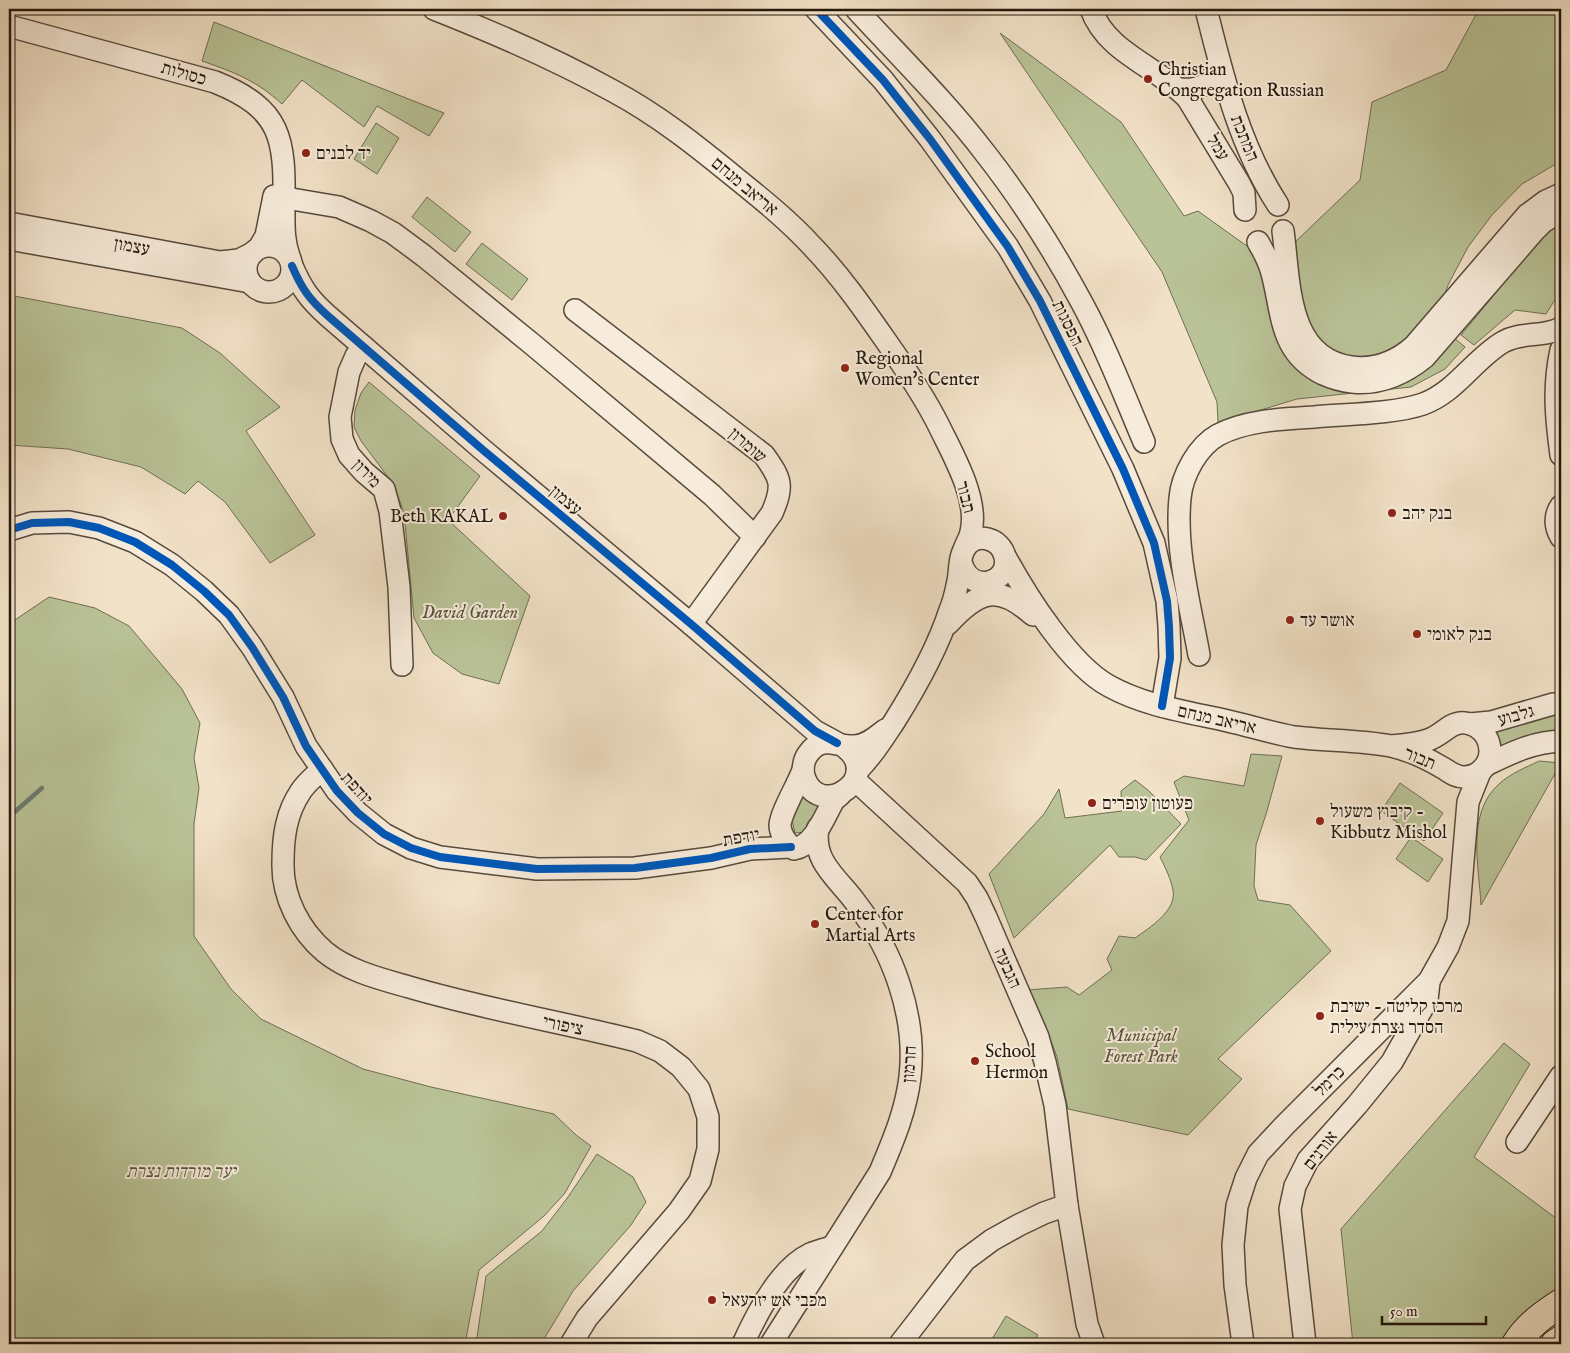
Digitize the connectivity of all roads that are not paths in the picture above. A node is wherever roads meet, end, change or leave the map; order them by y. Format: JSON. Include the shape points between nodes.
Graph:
{"nodes":[{"id":1,"x":434,"y":9,"type":"edge"},
{"id":2,"x":816,"y":9,"type":"edge"},
{"id":3,"x":856,"y":9,"type":"edge"},
{"id":4,"x":1090,"y":9,"type":"edge"},
{"id":5,"x":1206,"y":9,"type":"edge"},
{"id":6,"x":9,"y":26,"type":"edge"},
{"id":7,"x":1219,"y":63,"type":"junction"},
{"id":8,"x":1179,"y":88,"type":"junction"},
{"id":9,"x":1561,"y":194,"type":"edge"},
{"id":10,"x":279,"y":196,"type":"junction"},
{"id":11,"x":1278,"y":205,"type":"junction"},
{"id":12,"x":1245,"y":210,"type":"junction"},
{"id":13,"x":1561,"y":211,"type":"edge"},
{"id":14,"x":9,"y":223,"type":"edge"},
{"id":15,"x":1283,"y":232,"type":"junction"},
{"id":16,"x":9,"y":239,"type":"edge"},
{"id":17,"x":1258,"y":242,"type":"junction"},
{"id":18,"x":256,"y":250,"type":"junction"},
{"id":19,"x":291,"y":263,"type":"junction"},
{"id":20,"x":250,"y":282,"type":"junction"},
{"id":21,"x":278,"y":290,"type":"junction"},
{"id":22,"x":321,"y":310,"type":"junction"},
{"id":23,"x":575,"y":310,"type":"dead end"},
{"id":24,"x":1561,"y":328,"type":"edge"},
{"id":25,"x":1534,"y":335,"type":"junction"},
{"id":26,"x":364,"y":347,"type":"junction"},
{"id":27,"x":1560,"y":355,"type":"edge"},
{"id":28,"x":1144,"y":442,"type":"dead end"},
{"id":29,"x":1561,"y":455,"type":"edge"},
{"id":30,"x":960,"y":470,"type":"junction"},
{"id":31,"x":1560,"y":506,"type":"edge"},
{"id":32,"x":9,"y":530,"type":"edge"},
{"id":33,"x":755,"y":537,"type":"junction"},
{"id":34,"x":1561,"y":537,"type":"edge"},
{"id":35,"x":1003,"y":552,"type":"junction"},
{"id":36,"x":963,"y":554,"type":"junction"},
{"id":37,"x":989,"y":582,"type":"junction"},
{"id":38,"x":1026,"y":594,"type":"junction"},
{"id":39,"x":947,"y":620,"type":"junction"},
{"id":40,"x":691,"y":624,"type":"junction"},
{"id":41,"x":1060,"y":638,"type":"junction"},
{"id":42,"x":1198,"y":655,"type":"dead end"},
{"id":43,"x":402,"y":665,"type":"dead end"},
{"id":44,"x":1560,"y":704,"type":"edge"},
{"id":45,"x":786,"y":706,"type":"junction"},
{"id":46,"x":1162,"y":706,"type":"junction"},
{"id":47,"x":893,"y":724,"type":"junction"},
{"id":48,"x":1470,"y":724,"type":"junction"},
{"id":49,"x":1444,"y":732,"type":"junction"},
{"id":50,"x":1561,"y":741,"type":"edge"},
{"id":51,"x":839,"y":744,"type":"junction"},
{"id":52,"x":1391,"y":746,"type":"junction"},
{"id":53,"x":804,"y":765,"type":"junction"},
{"id":54,"x":1483,"y":768,"type":"junction"},
{"id":55,"x":322,"y":769,"type":"junction"},
{"id":56,"x":1448,"y":771,"type":"junction"},
{"id":57,"x":856,"y":776,"type":"junction"},
{"id":58,"x":840,"y":795,"type":"junction"},
{"id":59,"x":782,"y":816,"type":"junction"},
{"id":60,"x":818,"y":828,"type":"junction"},
{"id":61,"x":1465,"y":832,"type":"junction"},
{"id":62,"x":793,"y":848,"type":"junction"},
{"id":63,"x":739,"y":851,"type":"junction"},
{"id":64,"x":838,"y":881,"type":"junction"},
{"id":65,"x":1429,"y":981,"type":"junction"},
{"id":66,"x":1561,"y":1076,"type":"edge"},
{"id":67,"x":1517,"y":1142,"type":"dead end"},
{"id":68,"x":1067,"y":1205,"type":"junction"},
{"id":69,"x":832,"y":1247,"type":"junction"},
{"id":70,"x":1561,"y":1303,"type":"edge"},
{"id":71,"x":1561,"y":1340,"type":"edge"},
{"id":72,"x":571,"y":1344,"type":"edge"},
{"id":73,"x":743,"y":1344,"type":"edge"},
{"id":74,"x":771,"y":1344,"type":"edge"},
{"id":75,"x":900,"y":1344,"type":"edge"},
{"id":76,"x":1094,"y":1344,"type":"edge"},
{"id":77,"x":1243,"y":1344,"type":"edge"},
{"id":78,"x":1305,"y":1344,"type":"edge"},
{"id":79,"x":1516,"y":1344,"type":"edge"},
{"id":80,"x":1555,"y":1344,"type":"edge"}],
"edges":[{"from":1,"to":30,"type":"street","name":"אריאב מנחם","via":[[490,32],[614,92],[692,142],[786,220],[837,275],[892,349],[936,419]]},
{"from":2,"to":46,"type":"street","name":"הפסגות","via":[[882,80],[930,139],[1008,247],[1044,309],[1124,469],[1154,544],[1167,601],[1170,658]]},
{"from":3,"to":28,"type":"street","via":[[986,154],[1051,248],[1098,335]]},
{"from":4,"to":8,"type":"street","name":"עמל","via":[[1111,41]]},
{"from":5,"to":7,"type":"street","name":"המתכת"},
{"from":6,"to":10,"type":"street","name":"כסולות","via":[[171,68],[238,91],[256,103],[277,132],[282,146]]},
{"from":7,"to":8,"type":"street","via":[[1216,73],[1199,88]]},
{"from":7,"to":11,"type":"street","name":"המתכת","via":[[1238,125],[1260,176]]},
{"from":8,"to":12,"type":"street","name":"עמל","via":[[1239,183],[1244,193]]},
{"from":9,"to":15,"type":"street","via":[[1546,200],[1527,216],[1414,346],[1396,359],[1371,367],[1347,366],[1325,359],[1301,333],[1294,312]]},
{"from":10,"to":18,"type":"street","name":"כסולות","via":[[266,236]]},
{"from":10,"to":19,"type":"street","name":"כסולות","via":[[285,246]]},
{"from":10,"to":33,"type":"street","via":[[339,208],[393,233],[698,483]]},
{"from":11,"to":12,"type":"street","via":[[1258,200]]},
{"from":11,"to":15,"type":"street","via":[[1285,217]]},
{"from":12,"to":17,"type":"street","via":[[1243,227],[1251,239]]},
{"from":13,"to":17,"type":"street","via":[[1535,230],[1425,356],[1395,377],[1367,382],[1342,381],[1328,376],[1303,361],[1295,352],[1285,332],[1266,256]]},
{"from":14,"to":18,"type":"street","name":"עצמון","via":[[220,262],[239,260]]},
{"from":15,"to":17,"type":"street","via":[[1272,241]]},
{"from":16,"to":20,"type":"street","name":"עצמון"},
{"from":18,"to":19,"type":"street","via":[[274,246],[282,250]]},
{"from":18,"to":20,"type":"street","via":[[246,267]]},
{"from":19,"to":21,"type":"street","via":[[292,274]]},
{"from":19,"to":22,"type":"street","name":"עצמון","via":[[301,286]]},
{"from":20,"to":21,"type":"street","via":[[263,291]]},
{"from":21,"to":22,"type":"street","name":"עצמון","via":[[299,297]]},
{"from":22,"to":26,"type":"street","name":"עצמון"},
{"from":23,"to":33,"type":"street","name":"שומרון","via":[[764,455],[780,482],[772,514]]},
{"from":24,"to":25,"type":"street"},
{"from":25,"to":27,"type":"street","via":[[1550,343]]},
{"from":25,"to":42,"type":"street","via":[[1524,334],[1503,342],[1456,384],[1424,404],[1242,427],[1218,436],[1204,447],[1189,468],[1180,496],[1181,548]]},
{"from":26,"to":40,"type":"street","name":"עצמון"},
{"from":26,"to":43,"type":"street","name":"מירון","via":[[349,372],[340,417],[342,439],[349,455],[384,489],[390,511],[399,587]]},
{"from":27,"to":29,"type":"street","via":[[1555,409]]},
{"from":30,"to":35,"type":"street","name":"תבור"},
{"from":30,"to":36,"type":"street","name":"תבור","via":[[972,506],[971,533]]},
{"from":31,"to":34,"type":"street","via":[[1556,528]]},
{"from":32,"to":55,"type":"street","name":"יודפת","via":[[32,523],[60,522],[99,528],[135,542],[172,565],[229,615],[283,697],[306,746]]},
{"from":33,"to":40,"type":"street","name":"שומרון"},
{"from":35,"to":36,"type":"street","via":[[990,538],[978,538],[971,541]]},
{"from":35,"to":37,"type":"street","via":[[1005,566],[1002,573]]},
{"from":35,"to":38,"type":"street","name":"תבור"},
{"from":36,"to":37,"type":"street","via":[[965,574],[978,582]]},
{"from":36,"to":39,"type":"street","name":"תבור"},
{"from":37,"to":38,"type":"street","via":[[1000,580],[1010,583]]},
{"from":37,"to":39,"type":"street","via":[[969,590]]},
{"from":38,"to":41,"type":"street","name":"אריאב מנחם"},
{"from":39,"to":41,"type":"street","via":[[967,604],[999,594],[1020,603]]},
{"from":39,"to":47,"type":"street","via":[[918,685]]},
{"from":40,"to":45,"type":"street","name":"עצמון"},
{"from":41,"to":46,"type":"street","name":"אריאב מנחם","via":[[1084,666],[1108,685]]},
{"from":44,"to":48,"type":"street","name":"גלבוע","via":[[1491,722]]},
{"from":45,"to":51,"type":"street","name":"עצמון","via":[[815,731]]},
{"from":45,"to":53,"type":"street","name":"עצמון","via":[[805,738]]},
{"from":46,"to":52,"type":"street","name":"אריאב מנחם","via":[[1293,736]]},
{"from":47,"to":51,"type":"street","via":[[864,744]]},
{"from":47,"to":57,"type":"street"},
{"from":48,"to":49,"type":"street","name":"תבור","via":[[1460,723]]},
{"from":48,"to":54,"type":"street","via":[[1487,736],[1490,745],[1490,756]]},
{"from":49,"to":52,"type":"street","name":"תבור","via":[[1408,745]]},
{"from":49,"to":56,"type":"street","name":"תבור","via":[[1437,751],[1439,760]]},
{"from":50,"to":54,"type":"street","name":"גלבוע","via":[[1519,749]]},
{"from":51,"to":53,"type":"street","via":[[821,743],[813,748]]},
{"from":51,"to":57,"type":"street","via":[[853,756]]},
{"from":52,"to":56,"type":"street","name":"תבור","via":[[1412,752]]},
{"from":53,"to":58,"type":"street","via":[[806,782],[813,790],[821,795]]},
{"from":53,"to":59,"type":"street","name":"יודפת"},
{"from":54,"to":56,"type":"street","name":"תבור","via":[[1471,776],[1462,777]]},
{"from":54,"to":61,"type":"street","name":"כרמל","via":[[1468,802]]},
{"from":55,"to":63,"type":"street","name":"יודפת","via":[[337,792],[384,834],[411,848],[440,857],[537,868],[635,868]]},
{"from":55,"to":72,"type":"street","name":"ציפורי","via":[[301,790],[288,817],[282,871],[296,918],[326,953],[375,977],[445,997],[637,1041],[660,1051],[681,1067],[699,1089],[708,1117],[708,1149],[700,1181],[679,1211],[587,1318]]},
{"from":56,"to":61,"type":"street","name":"כרמל","via":[[1459,798]]},
{"from":57,"to":58,"type":"street","via":[[850,788]]},
{"from":57,"to":68,"type":"street","name":"הגבעה","via":[[967,884],[977,898],[1038,1036],[1055,1105]]},
{"from":58,"to":60,"type":"street"},
{"from":59,"to":62,"type":"street","via":[[780,827]]},
{"from":59,"to":63,"type":"street","name":"יודפת","via":[[764,835]]},
{"from":60,"to":62,"type":"street","via":[[808,843],[801,848]]},
{"from":60,"to":64,"type":"street","name":"חרמון","via":[[815,842],[819,854]]},
{"from":61,"to":65,"type":"street","name":"כרמל","via":[[1458,921],[1448,948]]},
{"from":62,"to":63,"type":"street","name":"יודפת","via":[[765,847]]},
{"from":62,"to":64,"type":"street","name":"חרמון"},
{"from":64,"to":69,"type":"street","name":"חרמון","via":[[870,924],[886,953],[906,1006],[911,1035],[910,1076],[904,1110],[892,1144],[880,1172]]},
{"from":65,"to":77,"type":"street","name":"כרמל","via":[[1258,1154],[1237,1206],[1233,1245]]},
{"from":65,"to":78,"type":"street","name":"אורנים","via":[[1427,1000],[1392,1062],[1308,1160],[1295,1186],[1290,1209]]},
{"from":66,"to":67,"type":"street"},
{"from":68,"to":75,"type":"street","via":[[1019,1225],[965,1260]]},
{"from":68,"to":76,"type":"street","name":"הגבעה","via":[[1087,1324]]},
{"from":69,"to":73,"type":"street","via":[[809,1254],[783,1276],[751,1325]]},
{"from":69,"to":74,"type":"street","name":"חרמון"},
{"from":70,"to":79,"type":"highway","via":[[1536,1321]]},
{"from":71,"to":80,"type":"highway"}]}
